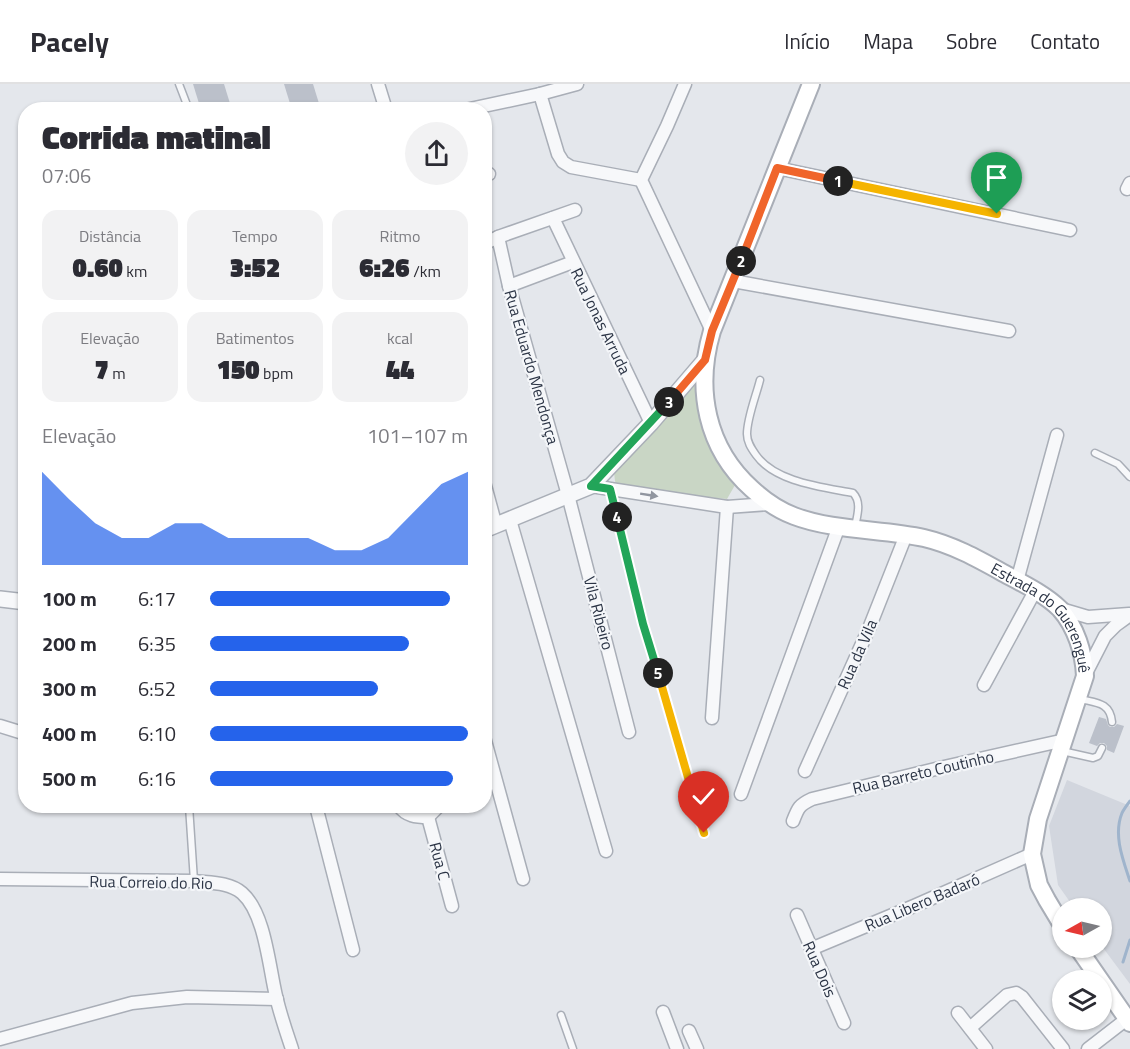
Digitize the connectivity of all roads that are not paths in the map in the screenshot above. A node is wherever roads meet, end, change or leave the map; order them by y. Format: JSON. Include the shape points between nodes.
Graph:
{"nodes":[{"id":1,"x":179,"y":84,"type":"edge"},
{"id":2,"x":378,"y":84,"type":"edge"},
{"id":3,"x":577,"y":84,"type":"edge"},
{"id":4,"x":685,"y":84,"type":"edge"},
{"id":5,"x":811,"y":84,"type":"edge"},
{"id":6,"x":540,"y":94,"type":"junction"},
{"id":7,"x":186,"y":102,"type":"edge"},
{"id":8,"x":384,"y":102,"type":"edge"},
{"id":9,"x":492,"y":104,"type":"edge"},
{"id":10,"x":777,"y":168,"type":"junction"},
{"id":11,"x":641,"y":180,"type":"junction"},
{"id":12,"x":575,"y":210,"type":"dead end"},
{"id":13,"x":553,"y":218,"type":"junction"},
{"id":14,"x":1070,"y":230,"type":"dead end"},
{"id":15,"x":498,"y":237,"type":"junction"},
{"id":16,"x":492,"y":240,"type":"edge"},
{"id":17,"x":573,"y":262,"type":"junction"},
{"id":18,"x":733,"y":281,"type":"junction"},
{"id":19,"x":509,"y":286,"type":"junction"},
{"id":20,"x":712,"y":331,"type":"junction"},
{"id":21,"x":1009,"y":331,"type":"dead end"},
{"id":22,"x":705,"y":360,"type":"junction"},
{"id":23,"x":760,"y":380,"type":"dead end"},
{"id":24,"x":651,"y":423,"type":"junction"},
{"id":25,"x":1057,"y":435,"type":"dead end"},
{"id":26,"x":1095,"y":453,"type":"dead end"},
{"id":27,"x":1130,"y":477,"type":"edge"},
{"id":28,"x":591,"y":486,"type":"junction"},
{"id":29,"x":610,"y":489,"type":"junction"},
{"id":30,"x":568,"y":495,"type":"junction"},
{"id":31,"x":769,"y":504,"type":"junction"},
{"id":32,"x":727,"y":507,"type":"junction"},
{"id":33,"x":492,"y":509,"type":"edge"},
{"id":34,"x":497,"y":525,"type":"edge"},
{"id":35,"x":847,"y":527,"type":"junction"},
{"id":36,"x":906,"y":535,"type":"junction"},
{"id":37,"x":1017,"y":580,"type":"junction"},
{"id":38,"x":1035,"y":591,"type":"junction"},
{"id":39,"x":0,"y":599,"type":"edge"},
{"id":40,"x":18,"y":601,"type":"edge"},
{"id":41,"x":1058,"y":608,"type":"junction"},
{"id":42,"x":1130,"y":614,"type":"edge"},
{"id":43,"x":1088,"y":617,"type":"junction"},
{"id":44,"x":1076,"y":636,"type":"junction"},
{"id":45,"x":1106,"y":636,"type":"junction"},
{"id":46,"x":1085,"y":676,"type":"junction"},
{"id":47,"x":984,"y":685,"type":"dead end"},
{"id":48,"x":1078,"y":698,"type":"junction"},
{"id":49,"x":712,"y":718,"type":"dead end"},
{"id":50,"x":1112,"y":722,"type":"dead end"},
{"id":51,"x":0,"y":726,"type":"edge"},
{"id":52,"x":18,"y":732,"type":"edge"},
{"id":53,"x":629,"y":732,"type":"dead end"},
{"id":54,"x":1063,"y":745,"type":"junction"},
{"id":55,"x":1102,"y":748,"type":"dead end"},
{"id":56,"x":492,"y":766,"type":"edge"},
{"id":57,"x":805,"y":771,"type":"dead end"},
{"id":58,"x":741,"y":794,"type":"dead end"},
{"id":59,"x":189,"y":813,"type":"edge"},
{"id":60,"x":318,"y":813,"type":"edge"},
{"id":61,"x":406,"y":813,"type":"edge"},
{"id":62,"x":432,"y":813,"type":"edge"},
{"id":63,"x":428,"y":817,"type":"junction"},
{"id":64,"x":793,"y":821,"type":"dead end"},
{"id":65,"x":704,"y":833,"type":"dead end"},
{"id":66,"x":606,"y":851,"type":"dead end"},
{"id":67,"x":1032,"y":854,"type":"junction"},
{"id":68,"x":0,"y":879,"type":"edge"},
{"id":69,"x":523,"y":879,"type":"dead end"},
{"id":70,"x":194,"y":881,"type":"junction"},
{"id":71,"x":452,"y":906,"type":"dead end"},
{"id":72,"x":1052,"y":908,"type":"edge"},
{"id":73,"x":796,"y":915,"type":"dead end"},
{"id":74,"x":811,"y":949,"type":"junction"},
{"id":75,"x":353,"y":950,"type":"dead end"},
{"id":76,"x":1085,"y":958,"type":"edge"},
{"id":77,"x":277,"y":999,"type":"junction"},
{"id":78,"x":663,"y":1012,"type":"dead end"},
{"id":79,"x":958,"y":1013,"type":"dead end"},
{"id":80,"x":561,"y":1015,"type":"dead end"},
{"id":81,"x":1129,"y":1020,"type":"edge"},
{"id":82,"x":844,"y":1023,"type":"dead end"},
{"id":83,"x":970,"y":1028,"type":"junction"},
{"id":84,"x":689,"y":1031,"type":"dead end"},
{"id":85,"x":0,"y":1039,"type":"edge"},
{"id":86,"x":292,"y":1049,"type":"edge"},
{"id":87,"x":573,"y":1049,"type":"edge"},
{"id":88,"x":677,"y":1049,"type":"edge"},
{"id":89,"x":697,"y":1049,"type":"edge"},
{"id":90,"x":986,"y":1049,"type":"edge"},
{"id":91,"x":1063,"y":1049,"type":"edge"},
{"id":92,"x":1088,"y":1049,"type":"edge"}],
"edges":[{"from":1,"to":7,"type":"lane"},
{"from":2,"to":8,"type":"street"},
{"from":3,"to":6,"type":"street"},
{"from":4,"to":11,"type":"street"},
{"from":5,"to":10,"type":"main road","name":"Estrada do Guerenguê"},
{"from":6,"to":9,"type":"street"},
{"from":6,"to":11,"type":"street","via":[[563,162]]},
{"from":10,"to":14,"type":"street"},
{"from":10,"to":18,"type":"main road","name":"Estrada do Guerenguê"},
{"from":11,"to":20,"type":"street"},
{"from":12,"to":13,"type":"street"},
{"from":13,"to":15,"type":"street"},
{"from":13,"to":17,"type":"street","name":"Rua Jonas Arruda"},
{"from":15,"to":16,"type":"street"},
{"from":15,"to":19,"type":"street","name":"Rua Eduardo Mendonça"},
{"from":17,"to":19,"type":"street"},
{"from":17,"to":24,"type":"street","name":"Rua Jonas Arruda"},
{"from":18,"to":20,"type":"main road","name":"Estrada do Guerenguê"},
{"from":18,"to":21,"type":"street"},
{"from":19,"to":30,"type":"street","name":"Rua Eduardo Mendonça"},
{"from":20,"to":22,"type":"main road","name":"Estrada do Guerenguê"},
{"from":22,"to":24,"type":"street"},
{"from":22,"to":31,"type":"main road","name":"Estrada do Guerenguê","via":[[705,398],[713,434],[741,479]]},
{"from":23,"to":35,"type":"lane","via":[[747,434],[750,446],[767,468],[777,473],[856,495],[858,501]]},
{"from":24,"to":28,"type":"street"},
{"from":25,"to":37,"type":"street"},
{"from":26,"to":27,"type":"lane","via":[[1118,464]]},
{"from":28,"to":29,"type":"street"},
{"from":28,"to":30,"type":"street"},
{"from":29,"to":32,"type":"street","one_way":true},
{"from":29,"to":65,"type":"lane","via":[[643,624]]},
{"from":30,"to":34,"type":"street"},
{"from":30,"to":53,"type":"street","name":"Vila Ribeiro"},
{"from":31,"to":32,"type":"street"},
{"from":31,"to":35,"type":"main road","name":"Estrada do Guerenguê","via":[[797,517]]},
{"from":32,"to":49,"type":"street"},
{"from":33,"to":34,"type":"street"},
{"from":34,"to":66,"type":"street"},
{"from":35,"to":36,"type":"main road","name":"Estrada do Guerenguê"},
{"from":35,"to":58,"type":"street"},
{"from":36,"to":37,"type":"main road","name":"Estrada do Guerenguê","via":[[959,549]]},
{"from":36,"to":57,"type":"street","name":"Rua da Vila"},
{"from":37,"to":38,"type":"main road","name":"Estrada do Guerenguê"},
{"from":38,"to":41,"type":"main road","name":"Estrada do Guerenguê"},
{"from":38,"to":47,"type":"street"},
{"from":39,"to":40,"type":"street"},
{"from":41,"to":43,"type":"street"},
{"from":41,"to":44,"type":"main road","name":"Estrada do Guerenguê"},
{"from":42,"to":43,"type":"street"},
{"from":42,"to":45,"type":"street"},
{"from":43,"to":44,"type":"street","via":[[1078,623]]},
{"from":44,"to":45,"type":"street","via":[[1086,644]]},
{"from":44,"to":46,"type":"main road","name":"Estrada do Guerenguê"},
{"from":45,"to":46,"type":"street"},
{"from":46,"to":48,"type":"main road","name":"Estrada do Guerenguê"},
{"from":48,"to":50,"type":"lane","via":[[1108,708]]},
{"from":48,"to":54,"type":"main road","name":"Estrada do Guerenguê"},
{"from":51,"to":52,"type":"street"},
{"from":54,"to":55,"type":"lane","via":[[1093,758]]},
{"from":54,"to":64,"type":"street","name":"Rua Barreto Coutinho","via":[[812,799],[801,804]]},
{"from":54,"to":67,"type":"main road","name":"Estrada do Guerenguê","via":[[1038,819]]},
{"from":56,"to":69,"type":"street"},
{"from":59,"to":70,"type":"lane"},
{"from":60,"to":75,"type":"street"},
{"from":61,"to":63,"type":"street"},
{"from":62,"to":63,"type":"street"},
{"from":63,"to":71,"type":"street","name":"Rua C"},
{"from":67,"to":72,"type":"main road","name":"Estrada do Guerenguê","via":[[1039,885]]},
{"from":67,"to":74,"type":"street","name":"Rua Libero Badaró"},
{"from":68,"to":70,"type":"street","name":"Rua Correio do Rio"},
{"from":70,"to":77,"type":"street","name":"Rua Correio do Rio","via":[[231,886],[249,901],[259,921]]},
{"from":73,"to":74,"type":"street","name":"Rua Dois"},
{"from":74,"to":82,"type":"street","name":"Rua Dois"},
{"from":76,"to":81,"type":"main road"},
{"from":77,"to":85,"type":"street","via":[[187,997],[132,1004]]},
{"from":77,"to":86,"type":"street","name":"Rua Correio do Rio"},
{"from":78,"to":88,"type":"street"},
{"from":79,"to":83,"type":"street"},
{"from":80,"to":87,"type":"lane"},
{"from":81,"to":92,"type":"street"},
{"from":83,"to":90,"type":"street"},
{"from":83,"to":91,"type":"street","via":[[1007,995],[1017,993]]},
{"from":84,"to":89,"type":"street"}]}
